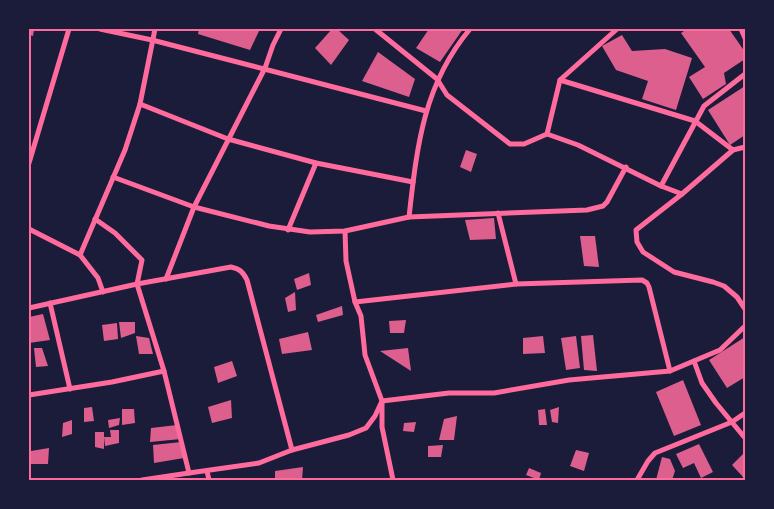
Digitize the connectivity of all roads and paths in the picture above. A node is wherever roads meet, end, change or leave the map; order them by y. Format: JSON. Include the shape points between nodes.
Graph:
{"nodes":[{"id":1,"x":68,"y":29,"type":"edge"},
{"id":2,"x":100,"y":29,"type":"edge"},
{"id":3,"x":155,"y":29,"type":"edge"},
{"id":4,"x":282,"y":29,"type":"edge"},
{"id":5,"x":375,"y":29,"type":"edge"},
{"id":6,"x":470,"y":29,"type":"edge"},
{"id":7,"x":617,"y":29,"type":"edge"},
{"id":8,"x":741,"y":29,"type":"edge"},
{"id":9,"x":745,"y":38,"type":"edge"},
{"id":10,"x":152,"y":40,"type":"junction"},
{"id":11,"x":265,"y":68,"type":"junction"},
{"id":12,"x":745,"y":74,"type":"edge"},
{"id":13,"x":437,"y":79,"type":"junction"},
{"id":14,"x":560,"y":80,"type":"junction"},
{"id":15,"x":140,"y":104,"type":"junction"},
{"id":16,"x":426,"y":111,"type":"junction"},
{"id":17,"x":695,"y":121,"type":"junction"},
{"id":18,"x":547,"y":134,"type":"junction"},
{"id":19,"x":228,"y":139,"type":"junction"},
{"id":20,"x":745,"y":147,"type":"edge"},
{"id":21,"x":734,"y":150,"type":"junction"},
{"id":22,"x":29,"y":163,"type":"edge"},
{"id":23,"x":316,"y":163,"type":"junction"},
{"id":24,"x":626,"y":167,"type":"junction"},
{"id":25,"x":113,"y":177,"type":"junction"},
{"id":26,"x":413,"y":182,"type":"junction"},
{"id":27,"x":661,"y":186,"type":"junction"},
{"id":28,"x":682,"y":194,"type":"junction"},
{"id":29,"x":194,"y":206,"type":"junction"},
{"id":30,"x":498,"y":213,"type":"junction"},
{"id":31,"x":408,"y":217,"type":"junction"},
{"id":32,"x":95,"y":219,"type":"junction"},
{"id":33,"x":29,"y":229,"type":"edge"},
{"id":34,"x":288,"y":230,"type":"junction"},
{"id":35,"x":345,"y":231,"type":"junction"},
{"id":36,"x":80,"y":255,"type":"junction"},
{"id":37,"x":166,"y":279,"type":"junction"},
{"id":38,"x":138,"y":284,"type":"junction"},
{"id":39,"x":516,"y":284,"type":"junction"},
{"id":40,"x":103,"y":292,"type":"junction"},
{"id":41,"x":355,"y":302,"type":"junction"},
{"id":42,"x":50,"y":303,"type":"junction"},
{"id":43,"x":29,"y":308,"type":"edge"},
{"id":44,"x":745,"y":309,"type":"edge"},
{"id":45,"x":745,"y":326,"type":"edge"},
{"id":46,"x":694,"y":361,"type":"junction"},
{"id":47,"x":164,"y":370,"type":"junction"},
{"id":48,"x":670,"y":371,"type":"junction"},
{"id":49,"x":70,"y":389,"type":"junction"},
{"id":50,"x":29,"y":396,"type":"edge"},
{"id":51,"x":382,"y":401,"type":"junction"},
{"id":52,"x":745,"y":413,"type":"edge"},
{"id":53,"x":732,"y":422,"type":"junction"},
{"id":54,"x":745,"y":438,"type":"edge"},
{"id":55,"x":292,"y":450,"type":"junction"},
{"id":56,"x":207,"y":471,"type":"junction"},
{"id":57,"x":189,"y":473,"type":"junction"},
{"id":58,"x":142,"y":480,"type":"edge"},
{"id":59,"x":209,"y":480,"type":"edge"},
{"id":60,"x":393,"y":480,"type":"edge"},
{"id":61,"x":637,"y":480,"type":"edge"}],
"edges":[{"from":1,"to":22,"type":"street"},
{"from":2,"to":10,"type":"street"},
{"from":3,"to":10,"type":"street"},
{"from":4,"to":11,"type":"street"},
{"from":5,"to":13,"type":"street"},
{"from":6,"to":13,"type":"street"},
{"from":7,"to":14,"type":"street"},
{"from":8,"to":9,"type":"street"},
{"from":10,"to":11,"type":"street"},
{"from":10,"to":15,"type":"street"},
{"from":11,"to":16,"type":"street"},
{"from":11,"to":19,"type":"street"},
{"from":12,"to":17,"type":"street","via":[[704,106]]},
{"from":13,"to":16,"type":"street"},
{"from":13,"to":18,"type":"street","via":[[447,94],[510,144],[524,144]]},
{"from":14,"to":17,"type":"street"},
{"from":14,"to":18,"type":"street"},
{"from":15,"to":19,"type":"street"},
{"from":15,"to":25,"type":"street"},
{"from":16,"to":26,"type":"street"},
{"from":17,"to":21,"type":"street"},
{"from":17,"to":27,"type":"street"},
{"from":18,"to":24,"type":"street"},
{"from":19,"to":23,"type":"street"},
{"from":19,"to":29,"type":"street"},
{"from":20,"to":21,"type":"street"},
{"from":21,"to":28,"type":"street"},
{"from":23,"to":26,"type":"street"},
{"from":23,"to":34,"type":"street"},
{"from":24,"to":27,"type":"street"},
{"from":24,"to":30,"type":"street","via":[[607,202],[599,208]]},
{"from":25,"to":29,"type":"street"},
{"from":25,"to":32,"type":"street"},
{"from":26,"to":31,"type":"street"},
{"from":27,"to":28,"type":"street"},
{"from":28,"to":44,"type":"street","via":[[636,230],[637,242],[643,252],[674,272],[724,286],[738,297]]},
{"from":29,"to":34,"type":"street"},
{"from":29,"to":37,"type":"street"},
{"from":30,"to":31,"type":"street"},
{"from":30,"to":39,"type":"street"},
{"from":31,"to":35,"type":"street"},
{"from":32,"to":36,"type":"street"},
{"from":32,"to":38,"type":"street","via":[[115,233],[142,260]]},
{"from":33,"to":36,"type":"street"},
{"from":34,"to":35,"type":"street"},
{"from":35,"to":41,"type":"street","via":[[346,261]]},
{"from":36,"to":40,"type":"street","via":[[98,278]]},
{"from":37,"to":38,"type":"street"},
{"from":37,"to":55,"type":"street","via":[[231,267],[243,273]]},
{"from":38,"to":40,"type":"street"},
{"from":38,"to":47,"type":"street"},
{"from":39,"to":41,"type":"street"},
{"from":39,"to":48,"type":"street","via":[[642,280],[650,287]]},
{"from":40,"to":42,"type":"street"},
{"from":41,"to":51,"type":"street","via":[[361,316],[365,355]]},
{"from":42,"to":43,"type":"street"},
{"from":42,"to":49,"type":"street"},
{"from":45,"to":46,"type":"street","via":[[720,350]]},
{"from":46,"to":48,"type":"street"},
{"from":46,"to":53,"type":"street","via":[[702,383]]},
{"from":47,"to":49,"type":"street"},
{"from":47,"to":57,"type":"street"},
{"from":48,"to":51,"type":"street","via":[[569,380],[494,393],[448,393]]},
{"from":49,"to":50,"type":"street"},
{"from":51,"to":55,"type":"street","via":[[366,428]]},
{"from":51,"to":60,"type":"street","via":[[382,427]]},
{"from":52,"to":53,"type":"street"},
{"from":53,"to":54,"type":"street"},
{"from":53,"to":61,"type":"street","via":[[655,454]]},
{"from":55,"to":56,"type":"street","via":[[259,463]]},
{"from":56,"to":57,"type":"street"},
{"from":56,"to":59,"type":"street"},
{"from":57,"to":58,"type":"street"}]}
